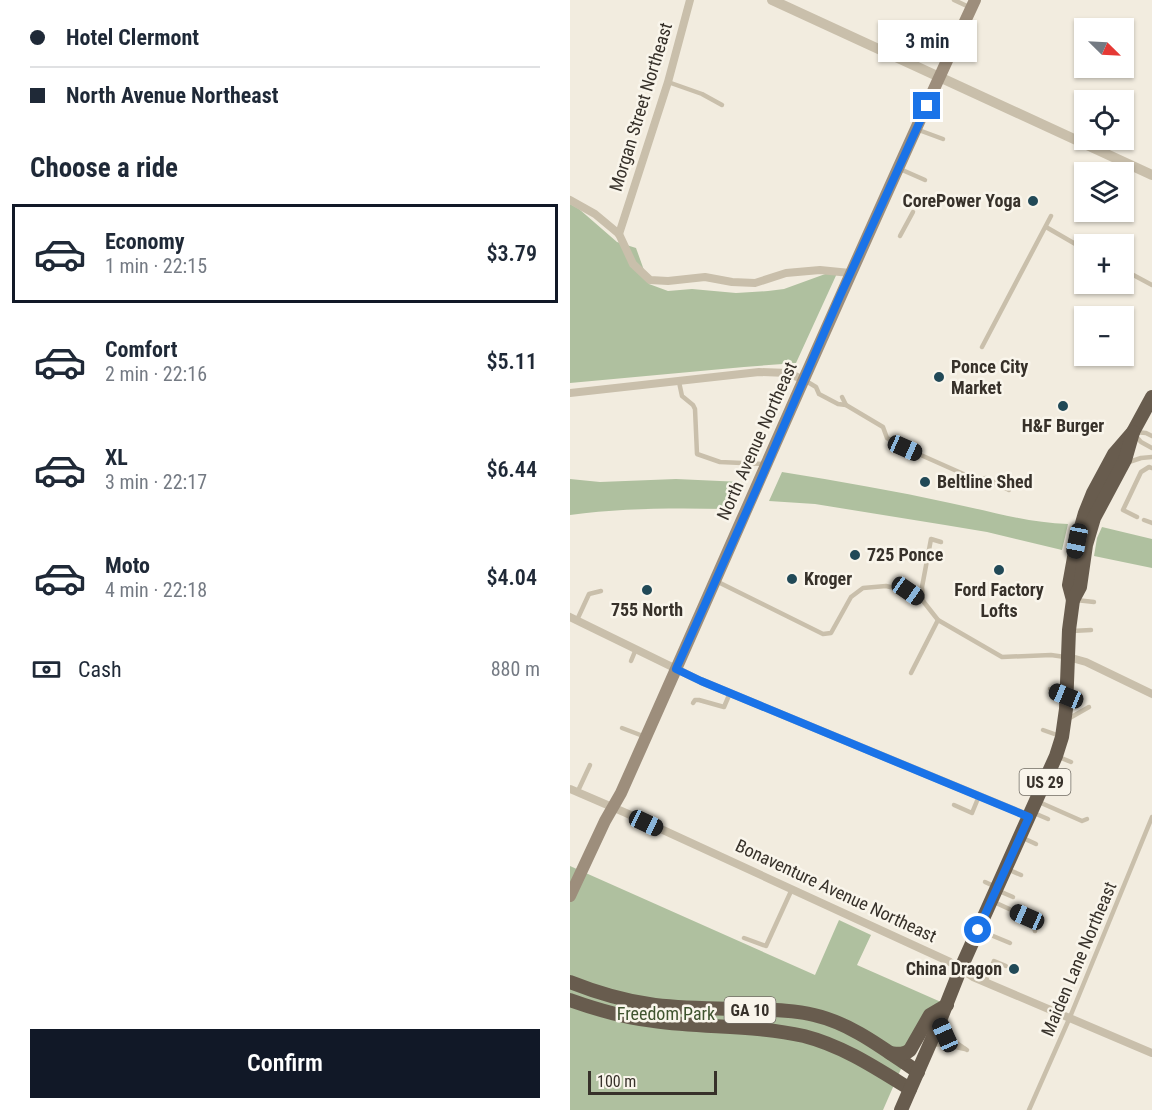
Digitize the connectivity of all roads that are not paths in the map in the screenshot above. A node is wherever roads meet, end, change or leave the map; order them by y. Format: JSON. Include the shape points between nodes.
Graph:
{"nodes":[{"id":1,"x":690,"y":0,"type":"edge"},
{"id":2,"x":954,"y":0,"type":"edge"},
{"id":3,"x":777,"y":1,"type":"edge"},
{"id":4,"x":973,"y":4,"type":"edge"},
{"id":5,"x":939,"y":77,"type":"junction"},
{"id":6,"x":668,"y":82,"type":"junction"},
{"id":7,"x":722,"y":105,"type":"dead end"},
{"id":8,"x":916,"y":129,"type":"junction"},
{"id":9,"x":944,"y":139,"type":"dead end"},
{"id":10,"x":898,"y":168,"type":"junction"},
{"id":11,"x":1152,"y":176,"type":"edge"},
{"id":12,"x":925,"y":180,"type":"dead end"},
{"id":13,"x":570,"y":200,"type":"edge"},
{"id":14,"x":913,"y":212,"type":"dead end"},
{"id":15,"x":1051,"y":216,"type":"dead end"},
{"id":16,"x":1046,"y":227,"type":"junction"},
{"id":17,"x":619,"y":234,"type":"junction"},
{"id":18,"x":900,"y":236,"type":"dead end"},
{"id":19,"x":1074,"y":243,"type":"edge"},
{"id":20,"x":850,"y":273,"type":"junction"},
{"id":21,"x":1134,"y":275,"type":"edge"},
{"id":22,"x":1152,"y":285,"type":"edge"},
{"id":23,"x":981,"y":347,"type":"dead end"},
{"id":24,"x":804,"y":380,"type":"junction"},
{"id":25,"x":679,"y":382,"type":"junction"},
{"id":26,"x":570,"y":393,"type":"edge"},
{"id":27,"x":842,"y":397,"type":"dead end"},
{"id":28,"x":1152,"y":397,"type":"edge"},
{"id":29,"x":846,"y":405,"type":"junction"},
{"id":30,"x":1133,"y":432,"type":"junction"},
{"id":31,"x":1152,"y":436,"type":"edge"},
{"id":32,"x":1152,"y":448,"type":"edge"},
{"id":33,"x":1152,"y":457,"type":"edge"},
{"id":34,"x":767,"y":465,"type":"junction"},
{"id":35,"x":1122,"y":466,"type":"junction"},
{"id":36,"x":1152,"y":468,"type":"edge"},
{"id":37,"x":1009,"y":490,"type":"dead end"},
{"id":38,"x":1137,"y":517,"type":"dead end"},
{"id":39,"x":1144,"y":520,"type":"dead end"},
{"id":40,"x":1152,"y":524,"type":"edge"},
{"id":41,"x":941,"y":542,"type":"dead end"},
{"id":42,"x":716,"y":581,"type":"junction"},
{"id":43,"x":601,"y":591,"type":"dead end"},
{"id":44,"x":1073,"y":600,"type":"junction"},
{"id":45,"x":923,"y":601,"type":"junction"},
{"id":46,"x":1094,"y":602,"type":"dead end"},
{"id":47,"x":574,"y":618,"type":"edge"},
{"id":48,"x":938,"y":620,"type":"junction"},
{"id":49,"x":1069,"y":630,"type":"junction"},
{"id":50,"x":1091,"y":630,"type":"dead end"},
{"id":51,"x":636,"y":649,"type":"junction"},
{"id":52,"x":1068,"y":657,"type":"junction"},
{"id":53,"x":631,"y":660,"type":"dead end"},
{"id":54,"x":676,"y":669,"type":"junction"},
{"id":55,"x":911,"y":673,"type":"dead end"},
{"id":56,"x":1050,"y":689,"type":"dead end"},
{"id":57,"x":730,"y":693,"type":"junction"},
{"id":58,"x":1152,"y":694,"type":"edge"},
{"id":59,"x":1066,"y":696,"type":"junction"},
{"id":60,"x":693,"y":703,"type":"dead end"},
{"id":61,"x":1089,"y":707,"type":"dead end"},
{"id":62,"x":1064,"y":721,"type":"junction"},
{"id":63,"x":622,"y":728,"type":"dead end"},
{"id":64,"x":1043,"y":730,"type":"dead end"},
{"id":65,"x":646,"y":737,"type":"junction"},
{"id":66,"x":1062,"y":737,"type":"junction"},
{"id":67,"x":1056,"y":756,"type":"junction"},
{"id":68,"x":1071,"y":762,"type":"dead end"},
{"id":69,"x":590,"y":765,"type":"dead end"},
{"id":70,"x":1047,"y":777,"type":"junction"},
{"id":71,"x":1063,"y":784,"type":"dead end"},
{"id":72,"x":574,"y":791,"type":"edge"},
{"id":73,"x":979,"y":796,"type":"junction"},
{"id":74,"x":954,"y":805,"type":"dead end"},
{"id":75,"x":612,"y":808,"type":"junction"},
{"id":76,"x":1033,"y":810,"type":"junction"},
{"id":77,"x":1152,"y":817,"type":"edge"},
{"id":78,"x":1048,"y":819,"type":"dead end"},
{"id":79,"x":1088,"y":819,"type":"dead end"},
{"id":80,"x":1020,"y":837,"type":"junction"},
{"id":81,"x":1036,"y":844,"type":"dead end"},
{"id":82,"x":1006,"y":869,"type":"junction"},
{"id":83,"x":1021,"y":876,"type":"dead end"},
{"id":84,"x":792,"y":889,"type":"junction"},
{"id":85,"x":992,"y":890,"type":"junction"},
{"id":86,"x":570,"y":896,"type":"edge"},
{"id":87,"x":1013,"y":897,"type":"dead end"},
{"id":88,"x":978,"y":930,"type":"junction"},
{"id":89,"x":1035,"y":931,"type":"dead end"},
{"id":90,"x":744,"y":938,"type":"dead end"},
{"id":91,"x":1010,"y":943,"type":"dead end"},
{"id":92,"x":1006,"y":966,"type":"dead end"},
{"id":93,"x":960,"y":970,"type":"junction"},
{"id":94,"x":570,"y":982,"type":"edge"},
{"id":95,"x":985,"y":982,"type":"junction"},
{"id":96,"x":570,"y":1000,"type":"edge"},
{"id":97,"x":946,"y":1005,"type":"junction"},
{"id":98,"x":1070,"y":1017,"type":"junction"},
{"id":99,"x":939,"y":1023,"type":"junction"},
{"id":100,"x":929,"y":1046,"type":"junction"},
{"id":101,"x":890,"y":1053,"type":"junction"},
{"id":102,"x":1152,"y":1053,"type":"edge"},
{"id":103,"x":918,"y":1072,"type":"junction"},
{"id":104,"x":910,"y":1089,"type":"junction"},
{"id":105,"x":901,"y":1110,"type":"edge"},
{"id":106,"x":1029,"y":1110,"type":"edge"}],
"edges":[{"from":1,"to":6,"type":"street","name":"Morgan Street Northeast"},
{"from":2,"to":4,"type":"lane"},
{"from":3,"to":5,"type":"street"},
{"from":4,"to":5,"type":"main road","name":"North Avenue Northeast"},
{"from":5,"to":8,"type":"main road","name":"North Avenue Northeast"},
{"from":5,"to":11,"type":"street"},
{"from":6,"to":7,"type":"lane"},
{"from":6,"to":17,"type":"street","name":"Morgan Street Northeast"},
{"from":8,"to":9,"type":"lane"},
{"from":8,"to":10,"type":"main road","name":"North Avenue Northeast"},
{"from":10,"to":12,"type":"lane"},
{"from":10,"to":20,"type":"main road","name":"North Avenue Northeast"},
{"from":13,"to":17,"type":"street"},
{"from":14,"to":18,"type":"lane"},
{"from":15,"to":16,"type":"lane"},
{"from":16,"to":19,"type":"lane"},
{"from":16,"to":23,"type":"lane"},
{"from":17,"to":20,"type":"street","via":[[633,264],[650,280],[705,277],[755,283],[786,273]]},
{"from":20,"to":24,"type":"main road","name":"North Avenue Northeast"},
{"from":21,"to":22,"type":"lane"},
{"from":24,"to":25,"type":"street","via":[[788,373],[759,372]]},
{"from":24,"to":29,"type":"lane","via":[[816,387],[819,394]]},
{"from":24,"to":34,"type":"main road","name":"North Avenue Northeast"},
{"from":25,"to":26,"type":"street"},
{"from":25,"to":34,"type":"lane","via":[[682,396],[695,410],[697,454],[720,462]]},
{"from":27,"to":29,"type":"lane"},
{"from":28,"to":30,"type":"highway","number":"US 29"},
{"from":29,"to":37,"type":"lane","via":[[883,427],[887,438],[905,448]]},
{"from":30,"to":31,"type":"lane"},
{"from":30,"to":32,"type":"lane"},
{"from":30,"to":35,"type":"highway","number":"US 29"},
{"from":30,"to":44,"type":"highway","number":"US 29","via":[[1114,454],[1084,513],[1069,585]]},
{"from":33,"to":35,"type":"lane","via":[[1128,461]]},
{"from":34,"to":42,"type":"main road","name":"North Avenue Northeast"},
{"from":35,"to":44,"type":"highway","number":"US 29","via":[[1094,518],[1080,586]]},
{"from":36,"to":38,"type":"lane","via":[[1141,472],[1124,510]]},
{"from":39,"to":40,"type":"lane"},
{"from":41,"to":45,"type":"lane","via":[[931,539]]},
{"from":42,"to":45,"type":"lane","via":[[823,634],[831,633],[851,597],[863,588],[886,586],[908,591]]},
{"from":42,"to":54,"type":"main road","name":"North Avenue Northeast"},
{"from":43,"to":47,"type":"lane","via":[[589,594]]},
{"from":44,"to":46,"type":"lane"},
{"from":44,"to":49,"type":"highway","number":"US 29"},
{"from":45,"to":48,"type":"lane"},
{"from":47,"to":51,"type":"street"},
{"from":48,"to":52,"type":"lane","via":[[1002,657]]},
{"from":48,"to":55,"type":"lane"},
{"from":49,"to":50,"type":"lane"},
{"from":49,"to":52,"type":"highway","number":"US 29"},
{"from":51,"to":53,"type":"lane"},
{"from":51,"to":54,"type":"street"},
{"from":52,"to":58,"type":"street"},
{"from":52,"to":59,"type":"highway","number":"US 29"},
{"from":54,"to":57,"type":"street"},
{"from":54,"to":65,"type":"main road","name":"North Avenue Northeast"},
{"from":56,"to":59,"type":"lane"},
{"from":57,"to":60,"type":"lane","via":[[724,707],[699,700]]},
{"from":57,"to":73,"type":"street"},
{"from":59,"to":62,"type":"highway","number":"US 29"},
{"from":61,"to":62,"type":"lane"},
{"from":62,"to":66,"type":"highway","number":"US 29"},
{"from":63,"to":65,"type":"lane"},
{"from":64,"to":66,"type":"lane"},
{"from":65,"to":75,"type":"main road","name":"North Avenue Northeast"},
{"from":66,"to":67,"type":"highway","number":"US 29"},
{"from":67,"to":68,"type":"lane"},
{"from":67,"to":70,"type":"highway","number":"US 29"},
{"from":69,"to":72,"type":"lane"},
{"from":70,"to":71,"type":"lane"},
{"from":70,"to":76,"type":"highway","number":"US 29"},
{"from":72,"to":75,"type":"street","name":"Bonaventure Avenue Northeast"},
{"from":73,"to":74,"type":"lane","via":[[972,813]]},
{"from":73,"to":76,"type":"street"},
{"from":75,"to":84,"type":"street","name":"Bonaventure Avenue Northeast"},
{"from":75,"to":86,"type":"main road","name":"North Avenue Northeast"},
{"from":76,"to":78,"type":"lane"},
{"from":76,"to":79,"type":"lane"},
{"from":76,"to":80,"type":"highway","number":"US 29"},
{"from":77,"to":98,"type":"lane","name":"Maiden Lane Northeast"},
{"from":80,"to":81,"type":"lane"},
{"from":80,"to":82,"type":"highway","number":"US 29"},
{"from":82,"to":83,"type":"lane"},
{"from":82,"to":85,"type":"highway","number":"US 29"},
{"from":84,"to":90,"type":"lane","via":[[766,946]]},
{"from":84,"to":93,"type":"street","name":"Bonaventure Avenue Northeast"},
{"from":85,"to":87,"type":"lane"},
{"from":85,"to":88,"type":"highway","number":"US 29"},
{"from":85,"to":89,"type":"lane","via":[[1031,919]]},
{"from":88,"to":91,"type":"lane"},
{"from":88,"to":93,"type":"highway","number":"US 29"},
{"from":92,"to":95,"type":"lane","via":[[994,962]]},
{"from":93,"to":95,"type":"street","name":"Bonaventure Avenue Northeast"},
{"from":93,"to":97,"type":"highway","number":"US 29"},
{"from":94,"to":101,"type":"highway","number":"GA 10","via":[[619,998],[671,1007],[815,1015],[852,1029]]},
{"from":95,"to":98,"type":"street","name":"Bonaventure Avenue Northeast"},
{"from":96,"to":104,"type":"highway","number":"GA 10","via":[[621,1016],[806,1037],[838,1047]]},
{"from":97,"to":99,"type":"highway","number":"US 29"},
{"from":97,"to":101,"type":"highway","via":[[930,1015],[910,1050]]},
{"from":98,"to":102,"type":"street","name":"Bonaventure Avenue Northeast"},
{"from":98,"to":106,"type":"lane","name":"Maiden Lane Northeast"},
{"from":99,"to":100,"type":"highway","number":"US 29"},
{"from":99,"to":100,"type":"lane","via":[[945,1035],[967,1050],[941,1044]]},
{"from":100,"to":103,"type":"highway","number":"US 29"},
{"from":101,"to":103,"type":"highway","number":"GA 10"},
{"from":103,"to":104,"type":"highway","number":"US 29"},
{"from":104,"to":105,"type":"highway","number":"US 29"}]}
